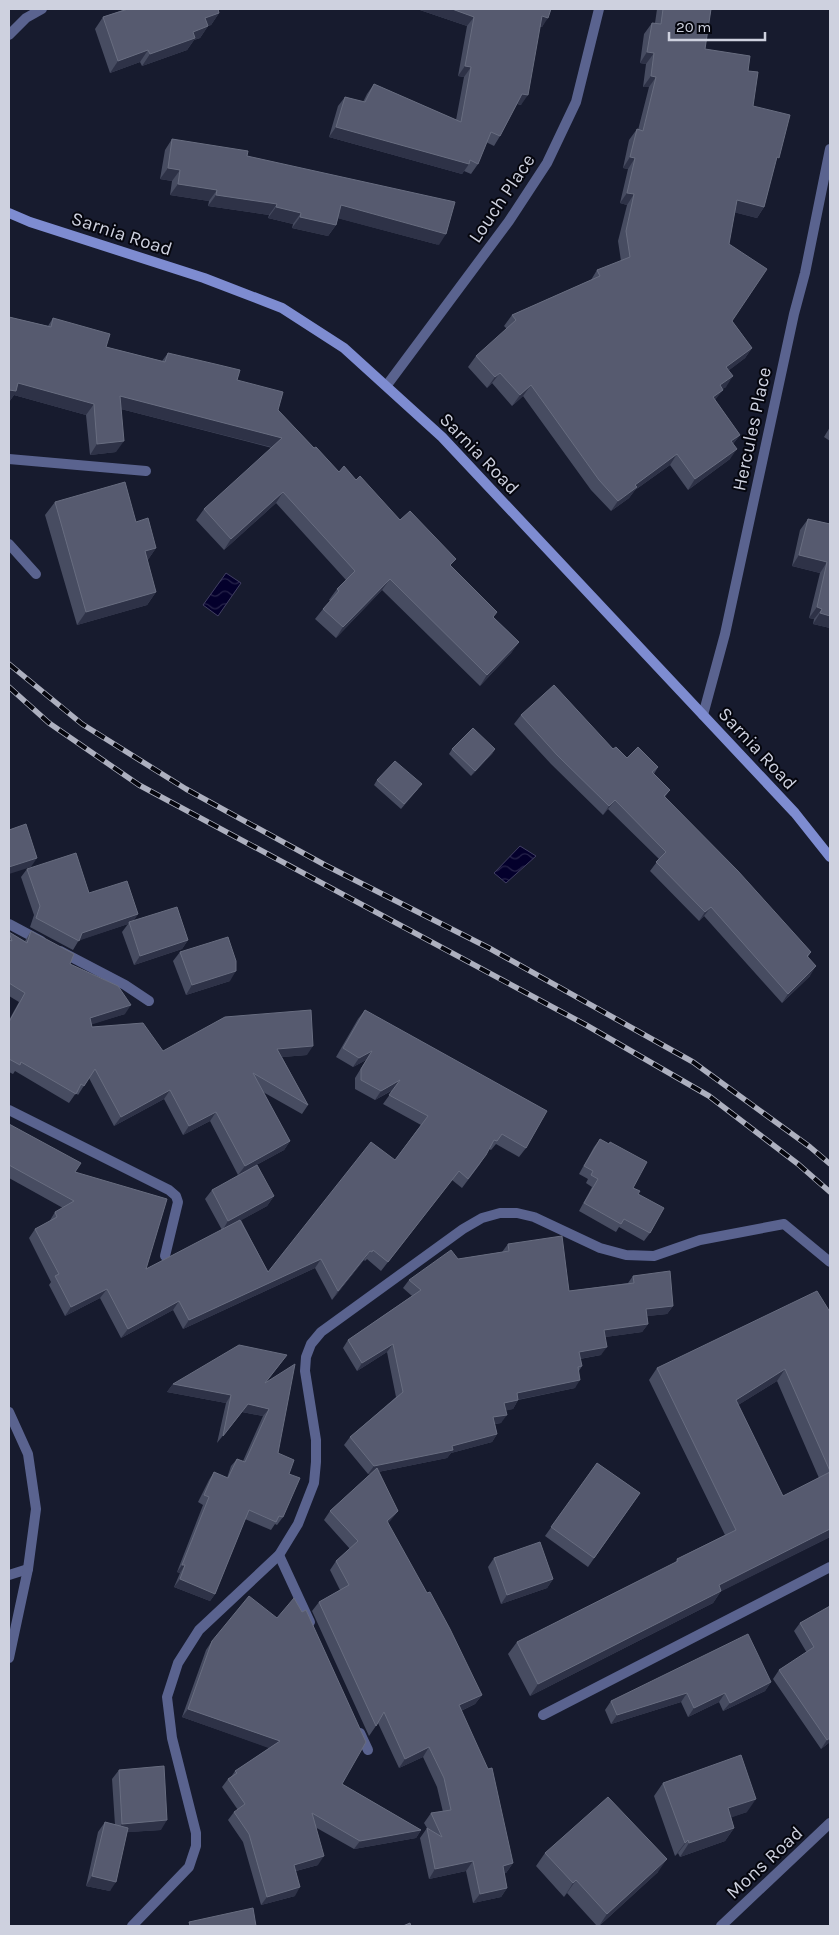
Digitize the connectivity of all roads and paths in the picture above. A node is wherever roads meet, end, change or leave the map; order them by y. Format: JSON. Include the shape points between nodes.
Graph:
{"nodes":[{"id":1,"x":42,"y":9,"type":"edge"},
{"id":2,"x":599,"y":9,"type":"edge"},
{"id":3,"x":9,"y":35,"type":"edge"},
{"id":4,"x":830,"y":149,"type":"edge"},
{"id":5,"x":9,"y":213,"type":"edge"},
{"id":6,"x":387,"y":385,"type":"junction"},
{"id":7,"x":9,"y":459,"type":"edge"},
{"id":8,"x":146,"y":471,"type":"dead end"},
{"id":9,"x":9,"y":544,"type":"edge"},
{"id":10,"x":36,"y":574,"type":"dead end"},
{"id":11,"x":703,"y":715,"type":"junction"},
{"id":12,"x":830,"y":857,"type":"edge"},
{"id":13,"x":9,"y":924,"type":"edge"},
{"id":14,"x":149,"y":1001,"type":"dead end"},
{"id":15,"x":9,"y":1110,"type":"edge"},
{"id":16,"x":165,"y":1256,"type":"dead end"},
{"id":17,"x":830,"y":1262,"type":"edge"},
{"id":18,"x":9,"y":1412,"type":"edge"},
{"id":19,"x":279,"y":1555,"type":"junction"},
{"id":20,"x":830,"y":1567,"type":"edge"},
{"id":21,"x":28,"y":1569,"type":"junction"},
{"id":22,"x":9,"y":1575,"type":"edge"},
{"id":23,"x":315,"y":1635,"type":"edge"},
{"id":24,"x":9,"y":1658,"type":"edge"},
{"id":25,"x":543,"y":1715,"type":"dead end"},
{"id":26,"x":356,"y":1724,"type":"edge"},
{"id":27,"x":368,"y":1750,"type":"edge"},
{"id":28,"x":830,"y":1823,"type":"edge"},
{"id":29,"x":132,"y":1926,"type":"edge"},
{"id":30,"x":721,"y":1926,"type":"edge"}],
"edges":[{"from":1,"to":3,"type":"street","via":[[26,18]]},
{"from":2,"to":6,"type":"street","name":"Louch Place","via":[[576,102],[547,162],[509,221]]},
{"from":4,"to":11,"type":"street","name":"Hercules Place","via":[[725,634]]},
{"from":5,"to":6,"type":"main road","name":"Sarnia Road","via":[[204,278],[282,308],[344,348]]},
{"from":6,"to":11,"type":"main road","name":"Sarnia Road","via":[[442,437]]},
{"from":7,"to":8,"type":"street"},
{"from":9,"to":10,"type":"street"},
{"from":11,"to":12,"type":"main road","name":"Sarnia Road","via":[[795,813]]},
{"from":13,"to":14,"type":"street","via":[[125,984]]},
{"from":15,"to":16,"type":"street","via":[[176,1196],[178,1202]]},
{"from":17,"to":19,"type":"street","via":[[784,1224],[700,1240],[654,1256],[626,1255],[600,1248],[534,1217],[517,1213],[482,1218],[322,1332],[311,1344],[305,1371],[316,1440],[314,1483],[298,1524]]},
{"from":18,"to":21,"type":"street","via":[[28,1454],[36,1509]]},
{"from":19,"to":23,"type":"street"},
{"from":19,"to":29,"type":"street","via":[[199,1630],[178,1663],[167,1697],[172,1738],[196,1833],[196,1846],[189,1867]]},
{"from":20,"to":25,"type":"street"},
{"from":21,"to":22,"type":"street"},
{"from":21,"to":24,"type":"street"},
{"from":26,"to":27,"type":"street"},
{"from":28,"to":30,"type":"street","name":"Mons Road"}]}
